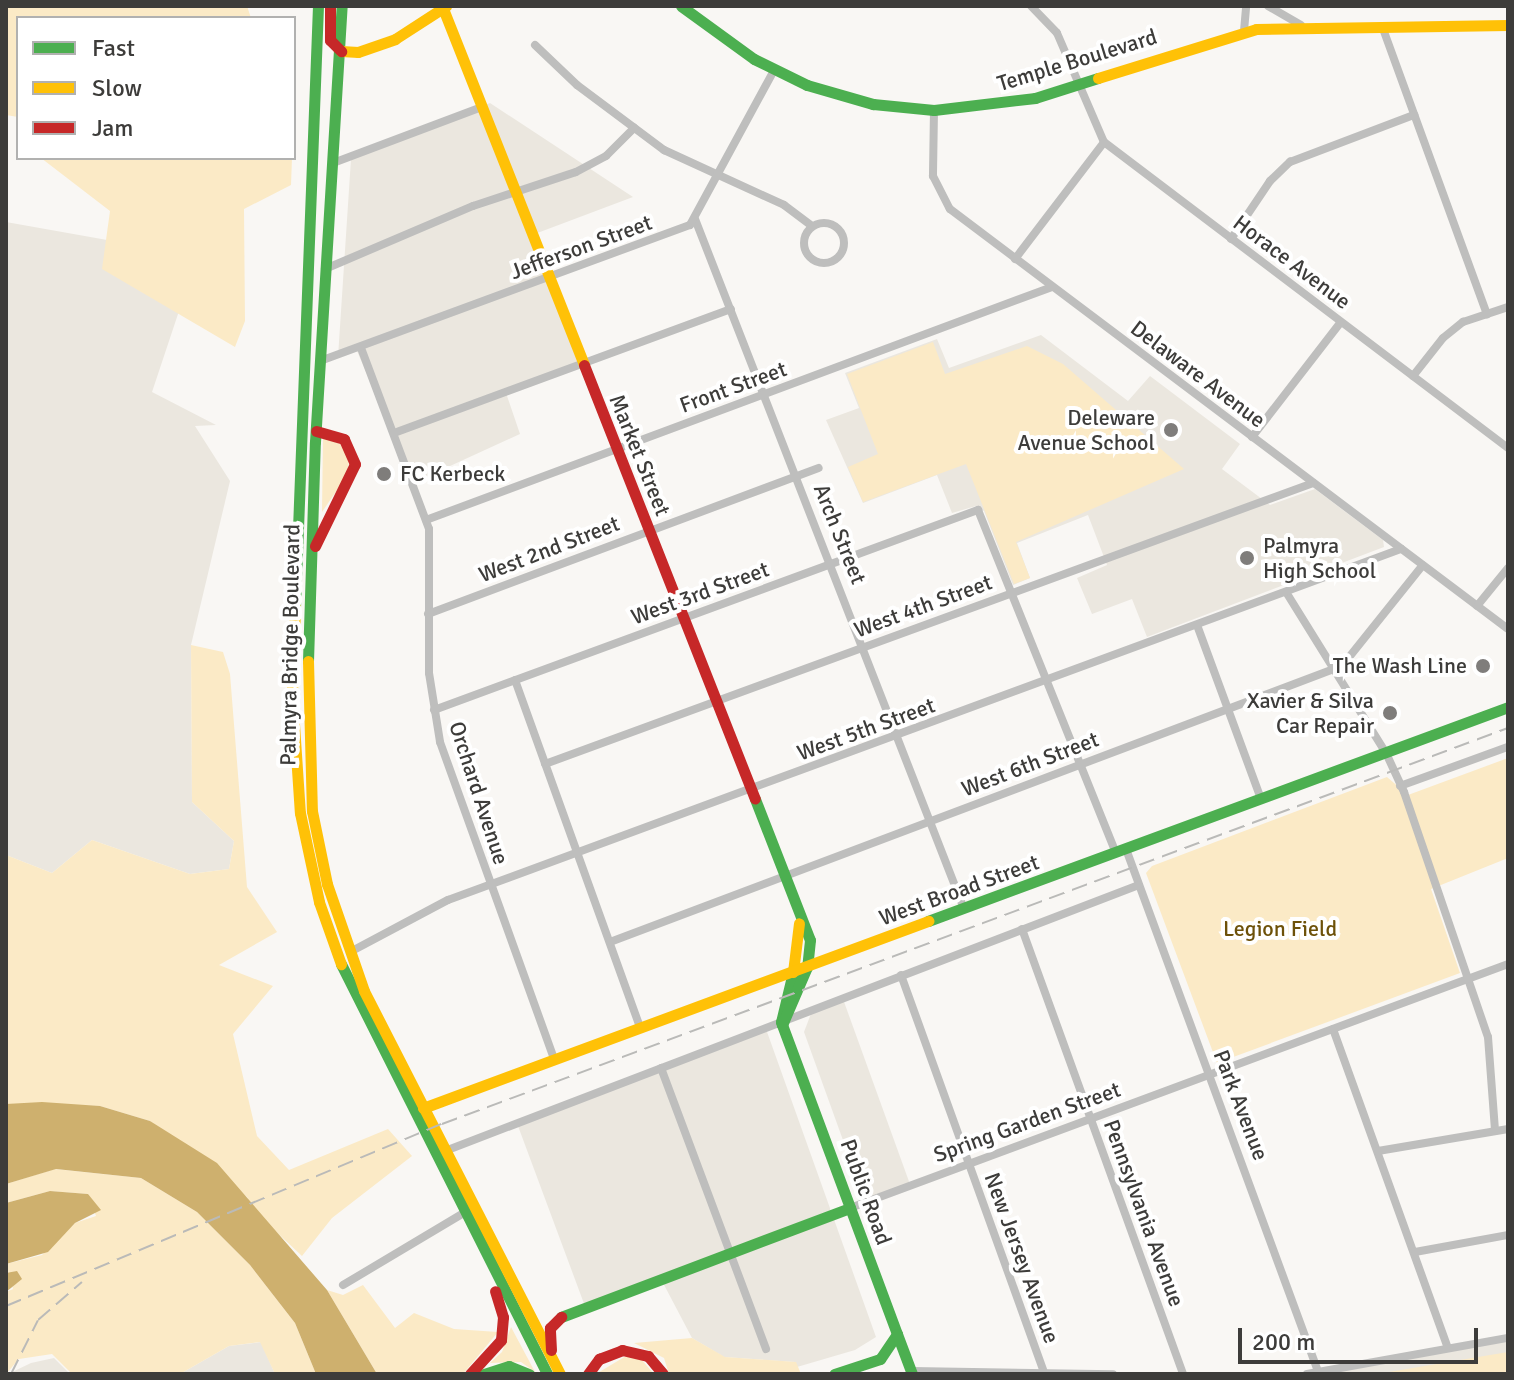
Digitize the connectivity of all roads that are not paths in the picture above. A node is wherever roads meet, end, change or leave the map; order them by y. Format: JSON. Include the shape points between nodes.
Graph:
{"nodes":[{"id":1,"x":318,"y":6,"type":"edge"},
{"id":2,"x":330,"y":6,"type":"edge"},
{"id":3,"x":342,"y":6,"type":"edge"},
{"id":4,"x":1031,"y":6,"type":"edge"},
{"id":5,"x":1246,"y":6,"type":"edge"},
{"id":6,"x":1289,"y":6,"type":"edge"},
{"id":7,"x":444,"y":7,"type":"edge"},
{"id":8,"x":685,"y":7,"type":"edge"},
{"id":9,"x":1272,"y":8,"type":"edge"},
{"id":10,"x":1301,"y":25,"type":"junction"},
{"id":11,"x":1382,"y":25,"type":"junction"},
{"id":12,"x":1508,"y":25,"type":"edge"},
{"id":13,"x":1244,"y":31,"type":"junction"},
{"id":14,"x":535,"y":45,"type":"dead end"},
{"id":15,"x":341,"y":51,"type":"junction"},
{"id":16,"x":774,"y":70,"type":"junction"},
{"id":17,"x":1078,"y":85,"type":"junction"},
{"id":18,"x":482,"y":107,"type":"junction"},
{"id":19,"x":934,"y":110,"type":"junction"},
{"id":20,"x":1414,"y":115,"type":"junction"},
{"id":21,"x":634,"y":128,"type":"junction"},
{"id":22,"x":1104,"y":142,"type":"junction"},
{"id":23,"x":333,"y":163,"type":"junction"},
{"id":24,"x":718,"y":179,"type":"junction"},
{"id":25,"x":515,"y":192,"type":"junction"},
{"id":26,"x":695,"y":219,"type":"junction"},
{"id":27,"x":812,"y":226,"type":"junction"},
{"id":28,"x":1231,"y":239,"type":"junction"},
{"id":29,"x":1015,"y":259,"type":"junction"},
{"id":30,"x":323,"y":270,"type":"junction"},
{"id":31,"x":549,"y":278,"type":"junction"},
{"id":32,"x":1052,"y":287,"type":"junction"},
{"id":33,"x":1508,"y":307,"type":"edge"},
{"id":34,"x":731,"y":309,"type":"junction"},
{"id":35,"x":1487,"y":315,"type":"junction"},
{"id":36,"x":1341,"y":322,"type":"junction"},
{"id":37,"x":361,"y":348,"type":"junction"},
{"id":38,"x":319,"y":362,"type":"junction"},
{"id":39,"x":583,"y":365,"type":"junction"},
{"id":40,"x":1413,"y":376,"type":"junction"},
{"id":41,"x":765,"y":394,"type":"junction"},
{"id":42,"x":316,"y":431,"type":"junction"},
{"id":43,"x":394,"y":433,"type":"junction"},
{"id":44,"x":1252,"y":437,"type":"junction"},
{"id":45,"x":1508,"y":448,"type":"edge"},
{"id":46,"x":616,"y":449,"type":"junction"},
{"id":47,"x":819,"y":468,"type":"dead end"},
{"id":48,"x":797,"y":476,"type":"junction"},
{"id":49,"x":1313,"y":483,"type":"junction"},
{"id":50,"x":978,"y":510,"type":"joint"},
{"id":51,"x":426,"y":520,"type":"junction"},
{"id":52,"x":648,"y":530,"type":"junction"},
{"id":53,"x":1401,"y":549,"type":"junction"},
{"id":54,"x":312,"y":554,"type":"junction"},
{"id":55,"x":832,"y":564,"type":"junction"},
{"id":56,"x":1423,"y":565,"type":"junction"},
{"id":57,"x":1508,"y":568,"type":"edge"},
{"id":58,"x":1286,"y":592,"type":"junction"},
{"id":59,"x":1012,"y":593,"type":"junction"},
{"id":60,"x":1477,"y":606,"type":"junction"},
{"id":61,"x":428,"y":614,"type":"junction"},
{"id":62,"x":683,"y":619,"type":"junction"},
{"id":63,"x":1197,"y":625,"type":"junction"},
{"id":64,"x":1508,"y":629,"type":"edge"},
{"id":65,"x":865,"y":647,"type":"junction"},
{"id":66,"x":1334,"y":669,"type":"junction"},
{"id":67,"x":515,"y":680,"type":"junction"},
{"id":68,"x":1047,"y":681,"type":"junction"},
{"id":69,"x":716,"y":701,"type":"junction"},
{"id":70,"x":1508,"y":707,"type":"edge"},
{"id":71,"x":1228,"y":709,"type":"junction"},
{"id":72,"x":434,"y":710,"type":"junction"},
{"id":73,"x":900,"y":735,"type":"junction"},
{"id":74,"x":1508,"y":747,"type":"edge"},
{"id":75,"x":1386,"y":753,"type":"junction"},
{"id":76,"x":545,"y":764,"type":"junction"},
{"id":77,"x":1081,"y":764,"type":"junction"},
{"id":78,"x":1400,"y":786,"type":"junction"},
{"id":79,"x":751,"y":791,"type":"junction"},
{"id":80,"x":1261,"y":799,"type":"junction"},
{"id":81,"x":931,"y":821,"type":"junction"},
{"id":82,"x":1121,"y":851,"type":"junction"},
{"id":83,"x":575,"y":852,"type":"junction"},
{"id":84,"x":782,"y":876,"type":"junction"},
{"id":85,"x":1139,"y":885,"type":"junction"},
{"id":86,"x":491,"y":886,"type":"junction"},
{"id":87,"x":964,"y":909,"type":"junction"},
{"id":88,"x":798,"y":919,"type":"junction"},
{"id":89,"x":1022,"y":929,"type":"junction"},
{"id":90,"x":610,"y":942,"type":"junction"},
{"id":91,"x":349,"y":952,"type":"junction"},
{"id":92,"x":1508,"y":964,"type":"edge"},
{"id":93,"x":807,"y":967,"type":"junction"},
{"id":94,"x":793,"y":972,"type":"junction"},
{"id":95,"x":901,"y":975,"type":"junction"},
{"id":96,"x":1468,"y":979,"type":"junction"},
{"id":97,"x":782,"y":1025,"type":"junction"},
{"id":98,"x":640,"y":1027,"type":"junction"},
{"id":99,"x":1333,"y":1029,"type":"junction"},
{"id":100,"x":554,"y":1059,"type":"junction"},
{"id":101,"x":661,"y":1068,"type":"junction"},
{"id":102,"x":1211,"y":1075,"type":"junction"},
{"id":103,"x":423,"y":1108,"type":"junction"},
{"id":104,"x":1091,"y":1120,"type":"junction"},
{"id":105,"x":1508,"y":1129,"type":"edge"},
{"id":106,"x":1495,"y":1131,"type":"junction"},
{"id":107,"x":445,"y":1151,"type":"junction"},
{"id":108,"x":1378,"y":1151,"type":"junction"},
{"id":109,"x":969,"y":1165,"type":"junction"},
{"id":110,"x":850,"y":1208,"type":"junction"},
{"id":111,"x":464,"y":1213,"type":"junction"},
{"id":112,"x":1508,"y":1235,"type":"edge"},
{"id":113,"x":476,"y":1238,"type":"junction"},
{"id":114,"x":1415,"y":1252,"type":"junction"},
{"id":115,"x":730,"y":1253,"type":"junction"},
{"id":116,"x":343,"y":1285,"type":"dead end"},
{"id":117,"x":530,"y":1316,"type":"junction"},
{"id":118,"x":561,"y":1317,"type":"junction"},
{"id":119,"x":897,"y":1334,"type":"junction"},
{"id":120,"x":1508,"y":1338,"type":"edge"},
{"id":121,"x":1448,"y":1348,"type":"junction"},
{"id":122,"x":766,"y":1349,"type":"dead end"},
{"id":123,"x":552,"y":1359,"type":"junction"},
{"id":124,"x":912,"y":1372,"type":"edge"},
{"id":125,"x":1044,"y":1372,"type":"edge"},
{"id":126,"x":1319,"y":1373,"type":"edge"},
{"id":127,"x":470,"y":1374,"type":"edge"},
{"id":128,"x":484,"y":1374,"type":"edge"},
{"id":129,"x":529,"y":1374,"type":"edge"},
{"id":130,"x":547,"y":1374,"type":"edge"},
{"id":131,"x":560,"y":1374,"type":"edge"},
{"id":132,"x":588,"y":1374,"type":"edge"},
{"id":133,"x":663,"y":1374,"type":"edge"},
{"id":134,"x":834,"y":1374,"type":"edge"},
{"id":135,"x":1113,"y":1374,"type":"edge"},
{"id":136,"x":1183,"y":1374,"type":"edge"},
{"id":137,"x":1307,"y":1374,"type":"edge"}],
"edges":[{"from":1,"to":111,"type":"main road","name":"Palmyra Bridge Boulevard","via":[[292,694],[300,813],[319,902],[346,977]]},
{"from":2,"to":15,"type":"main road","via":[[330,40]]},
{"from":3,"to":15,"type":"main road","name":"Palmyra Bridge Boulevard"},
{"from":4,"to":17,"type":"street","name":"Horace Avenue","via":[[1057,33]]},
{"from":5,"to":13,"type":"street"},
{"from":6,"to":9,"type":"street"},
{"from":7,"to":15,"type":"main road","via":[[395,39],[358,52]]},
{"from":7,"to":18,"type":"main road","name":"Market Street"},
{"from":8,"to":16,"type":"main road","name":"Temple Boulevard"},
{"from":9,"to":10,"type":"street"},
{"from":10,"to":11,"type":"main road","name":"Temple Boulevard"},
{"from":10,"to":13,"type":"main road","name":"Temple Boulevard"},
{"from":11,"to":12,"type":"main road","name":"Temple Boulevard"},
{"from":11,"to":20,"type":"street"},
{"from":13,"to":17,"type":"main road","name":"Temple Boulevard"},
{"from":14,"to":21,"type":"street"},
{"from":15,"to":23,"type":"main road","name":"Palmyra Bridge Boulevard"},
{"from":16,"to":19,"type":"main road","name":"Temple Boulevard","via":[[847,98]]},
{"from":16,"to":24,"type":"street"},
{"from":17,"to":19,"type":"main road","name":"Temple Boulevard","via":[[1005,105]]},
{"from":17,"to":22,"type":"street","name":"Horace Avenue"},
{"from":18,"to":23,"type":"street"},
{"from":18,"to":25,"type":"main road","name":"Market Street"},
{"from":19,"to":29,"type":"street","name":"Delaware Avenue","via":[[938,194]]},
{"from":20,"to":28,"type":"street","via":[[1290,162],[1270,181]]},
{"from":20,"to":35,"type":"street"},
{"from":21,"to":24,"type":"street"},
{"from":21,"to":25,"type":"street","via":[[596,162]]},
{"from":22,"to":28,"type":"street","name":"Horace Avenue"},
{"from":22,"to":29,"type":"street"},
{"from":23,"to":30,"type":"main road","name":"Palmyra Bridge Boulevard"},
{"from":24,"to":26,"type":"street"},
{"from":24,"to":27,"type":"street","via":[[784,205]]},
{"from":25,"to":30,"type":"street"},
{"from":25,"to":31,"type":"main road","name":"Market Street"},
{"from":26,"to":31,"type":"street","name":"Jefferson Street","via":[[679,230]]},
{"from":26,"to":34,"type":"street","name":"Arch Street"},
{"from":27,"to":27,"type":"street","via":[[805,238],[808,255],[821,263],[836,259],[844,247],[841,232],[829,223]]},
{"from":28,"to":36,"type":"street","name":"Horace Avenue"},
{"from":29,"to":32,"type":"street","name":"Delaware Avenue"},
{"from":30,"to":38,"type":"main road","name":"Palmyra Bridge Boulevard"},
{"from":31,"to":37,"type":"street","name":"Jefferson Street"},
{"from":31,"to":39,"type":"main road","name":"Market Street"},
{"from":32,"to":41,"type":"street","name":"Front Street"},
{"from":32,"to":44,"type":"street","name":"Delaware Avenue"},
{"from":33,"to":35,"type":"street"},
{"from":34,"to":39,"type":"street"},
{"from":34,"to":41,"type":"street","name":"Arch Street"},
{"from":35,"to":40,"type":"street","via":[[1447,334]]},
{"from":36,"to":40,"type":"street","name":"Horace Avenue"},
{"from":36,"to":44,"type":"street"},
{"from":37,"to":38,"type":"street","name":"Jefferson Street"},
{"from":37,"to":43,"type":"street","name":"Orchard Avenue"},
{"from":38,"to":42,"type":"main road","name":"Palmyra Bridge Boulevard"},
{"from":39,"to":43,"type":"street"},
{"from":39,"to":46,"type":"main road","name":"Market Street"},
{"from":40,"to":45,"type":"street","name":"Horace Avenue"},
{"from":41,"to":46,"type":"street","name":"Front Street"},
{"from":41,"to":48,"type":"street","name":"Arch Street"},
{"from":42,"to":54,"type":"main road","name":"Palmyra Bridge Boulevard"},
{"from":42,"to":54,"type":"main road","via":[[344,439],[355,464]]},
{"from":43,"to":51,"type":"street","name":"Orchard Avenue"},
{"from":44,"to":49,"type":"street","name":"Delaware Avenue"},
{"from":46,"to":51,"type":"street","name":"Front Street"},
{"from":46,"to":52,"type":"main road","name":"Market Street"},
{"from":47,"to":48,"type":"street","name":"West 2nd Street"},
{"from":48,"to":52,"type":"street","name":"West 2nd Street"},
{"from":48,"to":55,"type":"street","name":"Arch Street"},
{"from":49,"to":53,"type":"street","name":"Delaware Avenue"},
{"from":49,"to":59,"type":"street","name":"West 4th Street"},
{"from":50,"to":55,"type":"street","name":"West 3rd Street"},
{"from":50,"to":59,"type":"street","name":"Park Avenue"},
{"from":51,"to":61,"type":"street","name":"Orchard Avenue"},
{"from":52,"to":61,"type":"street","name":"West 2nd Street"},
{"from":52,"to":62,"type":"main road","name":"Market Street"},
{"from":53,"to":56,"type":"street","name":"Delaware Avenue"},
{"from":53,"to":58,"type":"street","name":"West 5th Street"},
{"from":54,"to":91,"type":"main road","name":"Palmyra Bridge Boulevard","via":[[307,773],[323,868]]},
{"from":55,"to":62,"type":"street","name":"West 3rd Street"},
{"from":55,"to":65,"type":"street","name":"Arch Street"},
{"from":56,"to":60,"type":"street","name":"Delaware Avenue"},
{"from":56,"to":66,"type":"street","name":"West 6th Street","via":[[1342,666]]},
{"from":57,"to":60,"type":"street"},
{"from":58,"to":63,"type":"street","name":"West 5th Street"},
{"from":58,"to":66,"type":"street"},
{"from":59,"to":65,"type":"street","name":"West 4th Street"},
{"from":59,"to":68,"type":"street","name":"Park Avenue"},
{"from":60,"to":64,"type":"street","name":"Delaware Avenue"},
{"from":61,"to":72,"type":"street","name":"Orchard Avenue"},
{"from":62,"to":67,"type":"street","name":"West 3rd Street"},
{"from":62,"to":69,"type":"main road","name":"Market Street"},
{"from":63,"to":68,"type":"street","name":"West 5th Street"},
{"from":63,"to":71,"type":"street"},
{"from":65,"to":69,"type":"street","name":"West 4th Street"},
{"from":65,"to":73,"type":"street","name":"Arch Street"},
{"from":66,"to":71,"type":"street","name":"West 6th Street"},
{"from":66,"to":75,"type":"street"},
{"from":67,"to":72,"type":"street","name":"West 3rd Street"},
{"from":67,"to":76,"type":"street"},
{"from":68,"to":73,"type":"street","name":"West 5th Street"},
{"from":68,"to":77,"type":"street","name":"Park Avenue"},
{"from":69,"to":76,"type":"street","name":"West 4th Street"},
{"from":69,"to":79,"type":"main road","name":"Market Street"},
{"from":70,"to":75,"type":"main road","name":"West Broad Street"},
{"from":71,"to":77,"type":"street","name":"West 6th Street"},
{"from":71,"to":80,"type":"street"},
{"from":72,"to":86,"type":"street","name":"Orchard Avenue","via":[[452,784]]},
{"from":73,"to":79,"type":"street","name":"West 5th Street"},
{"from":73,"to":81,"type":"street","name":"Arch Street"},
{"from":74,"to":78,"type":"street"},
{"from":75,"to":78,"type":"street"},
{"from":75,"to":80,"type":"main road","name":"West Broad Street"},
{"from":76,"to":83,"type":"street"},
{"from":77,"to":81,"type":"street","name":"West 6th Street"},
{"from":77,"to":82,"type":"street","name":"Park Avenue"},
{"from":78,"to":96,"type":"street"},
{"from":79,"to":83,"type":"street","name":"West 5th Street"},
{"from":79,"to":84,"type":"main road","name":"Market Street"},
{"from":80,"to":82,"type":"main road","name":"West Broad Street"},
{"from":81,"to":84,"type":"street","name":"West 6th Street"},
{"from":81,"to":87,"type":"street","name":"Arch Street"},
{"from":82,"to":85,"type":"street","name":"Park Avenue"},
{"from":82,"to":87,"type":"main road","name":"West Broad Street"},
{"from":83,"to":86,"type":"street","name":"West 5th Street"},
{"from":83,"to":90,"type":"street"},
{"from":84,"to":88,"type":"main road","name":"Market Street"},
{"from":84,"to":90,"type":"street","name":"West 6th Street"},
{"from":85,"to":89,"type":"street"},
{"from":85,"to":102,"type":"street","name":"Park Avenue"},
{"from":86,"to":91,"type":"street","name":"West 5th Street","via":[[448,900]]},
{"from":86,"to":100,"type":"street","name":"Orchard Avenue"},
{"from":87,"to":93,"type":"main road","name":"West Broad Street"},
{"from":88,"to":93,"type":"main road","name":"Market Street","via":[[810,940]]},
{"from":88,"to":94,"type":"main road","name":"Market Street"},
{"from":89,"to":95,"type":"street"},
{"from":89,"to":104,"type":"street","name":"Pennsylvania Avenue"},
{"from":90,"to":98,"type":"street"},
{"from":91,"to":103,"type":"main road","name":"Palmyra Bridge Boulevard"},
{"from":92,"to":96,"type":"street","name":"Spring Garden Street"},
{"from":93,"to":94,"type":"main road","name":"West Broad Street"},
{"from":93,"to":97,"type":"main road"},
{"from":94,"to":97,"type":"main road"},
{"from":94,"to":98,"type":"main road","name":"West Broad Street"},
{"from":95,"to":97,"type":"street"},
{"from":95,"to":109,"type":"street","name":"New Jersey Avenue"},
{"from":96,"to":99,"type":"street","name":"Spring Garden Street"},
{"from":96,"to":106,"type":"street","via":[[1491,1049]]},
{"from":97,"to":101,"type":"street"},
{"from":97,"to":110,"type":"main road","name":"Public Road"},
{"from":98,"to":100,"type":"main road","name":"West Broad Street"},
{"from":99,"to":102,"type":"street","name":"Spring Garden Street"},
{"from":99,"to":108,"type":"street"},
{"from":100,"to":103,"type":"main road","name":"West Broad Street"},
{"from":101,"to":107,"type":"street"},
{"from":101,"to":115,"type":"street"},
{"from":102,"to":104,"type":"street","name":"Spring Garden Street"},
{"from":102,"to":126,"type":"street","name":"Park Avenue"},
{"from":103,"to":107,"type":"main road","name":"Palmyra Bridge Boulevard"},
{"from":104,"to":109,"type":"street","name":"Spring Garden Street"},
{"from":104,"to":136,"type":"street","name":"Pennsylvania Avenue"},
{"from":105,"to":106,"type":"street"},
{"from":106,"to":108,"type":"street"},
{"from":107,"to":117,"type":"main road","name":"Palmyra Bridge Boulevard"},
{"from":108,"to":114,"type":"street"},
{"from":109,"to":110,"type":"street","name":"Spring Garden Street"},
{"from":109,"to":125,"type":"street","name":"New Jersey Avenue"},
{"from":110,"to":115,"type":"main road","name":"Spring Garden Street"},
{"from":110,"to":119,"type":"main road","name":"Public Road"},
{"from":111,"to":113,"type":"main road","name":"Palmyra Bridge Boulevard"},
{"from":111,"to":116,"type":"street"},
{"from":112,"to":114,"type":"street"},
{"from":113,"to":127,"type":"main road","via":[[504,1324],[497,1350]]},
{"from":113,"to":130,"type":"main road","name":"Palmyra Bridge Boulevard"},
{"from":114,"to":121,"type":"street"},
{"from":115,"to":118,"type":"main road","name":"Spring Garden Street"},
{"from":115,"to":122,"type":"street"},
{"from":117,"to":118,"type":"main road"},
{"from":117,"to":123,"type":"main road","name":"Palmyra Bridge Boulevard"},
{"from":118,"to":123,"type":"main road","via":[[549,1332]]},
{"from":119,"to":124,"type":"main road","name":"Public Road"},
{"from":119,"to":134,"type":"main road","via":[[880,1359]]},
{"from":120,"to":121,"type":"street"},
{"from":121,"to":126,"type":"street"},
{"from":123,"to":131,"type":"main road","name":"Palmyra Bridge Boulevard"},
{"from":124,"to":125,"type":"street"},
{"from":125,"to":135,"type":"street"},
{"from":126,"to":137,"type":"street"},
{"from":128,"to":129,"type":"main road","via":[[509,1366]]},
{"from":132,"to":133,"type":"main road","via":[[599,1359],[622,1350],[648,1356]]}]}
